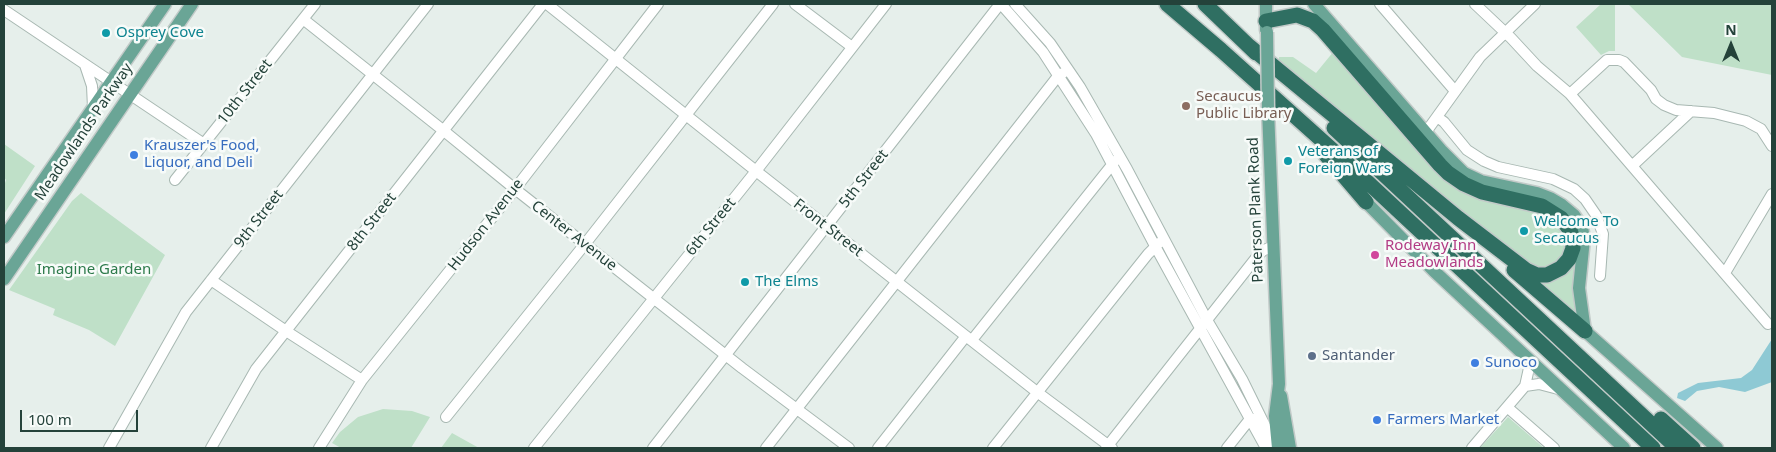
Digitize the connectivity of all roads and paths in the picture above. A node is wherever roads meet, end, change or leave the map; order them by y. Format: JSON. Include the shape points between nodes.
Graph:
{"nodes":[{"id":1,"x":165,"y":4,"type":"edge"},
{"id":2,"x":192,"y":4,"type":"edge"},
{"id":3,"x":315,"y":4,"type":"edge"},
{"id":4,"x":428,"y":4,"type":"edge"},
{"id":5,"x":545,"y":4,"type":"edge"},
{"id":6,"x":658,"y":4,"type":"edge"},
{"id":7,"x":772,"y":4,"type":"edge"},
{"id":8,"x":795,"y":4,"type":"edge"},
{"id":9,"x":886,"y":4,"type":"edge"},
{"id":10,"x":1000,"y":4,"type":"edge"},
{"id":11,"x":1015,"y":4,"type":"edge"},
{"id":12,"x":1167,"y":4,"type":"edge"},
{"id":13,"x":1204,"y":4,"type":"edge"},
{"id":14,"x":1266,"y":4,"type":"edge"},
{"id":15,"x":1314,"y":4,"type":"edge"},
{"id":16,"x":1380,"y":4,"type":"edge"},
{"id":17,"x":1475,"y":4,"type":"edge"},
{"id":18,"x":1535,"y":4,"type":"edge"},
{"id":19,"x":4,"y":10,"type":"edge"},
{"id":20,"x":303,"y":19,"type":"junction"},
{"id":21,"x":1266,"y":27,"type":"junction"},
{"id":22,"x":1505,"y":32,"type":"junction"},
{"id":23,"x":1035,"y":33,"type":"junction"},
{"id":24,"x":1249,"y":46,"type":"junction"},
{"id":25,"x":852,"y":47,"type":"junction"},
{"id":26,"x":615,"y":59,"type":"junction"},
{"id":27,"x":85,"y":65,"type":"junction"},
{"id":28,"x":1068,"y":70,"type":"junction"},
{"id":29,"x":372,"y":74,"type":"junction"},
{"id":30,"x":1058,"y":76,"type":"junction"},
{"id":31,"x":111,"y":82,"type":"junction"},
{"id":32,"x":1455,"y":92,"type":"junction"},
{"id":33,"x":1570,"y":94,"type":"junction"},
{"id":34,"x":130,"y":95,"type":"junction"},
{"id":35,"x":93,"y":108,"type":"junction"},
{"id":36,"x":1691,"y":111,"type":"junction"},
{"id":37,"x":1292,"y":114,"type":"junction"},
{"id":38,"x":686,"y":115,"type":"junction"},
{"id":39,"x":1437,"y":117,"type":"junction"},
{"id":40,"x":444,"y":131,"type":"junction"},
{"id":41,"x":1426,"y":132,"type":"junction"},
{"id":42,"x":204,"y":144,"type":"junction"},
{"id":43,"x":1772,"y":146,"type":"edge"},
{"id":44,"x":1116,"y":160,"type":"junction"},
{"id":45,"x":1632,"y":166,"type":"junction"},
{"id":46,"x":756,"y":171,"type":"junction"},
{"id":47,"x":175,"y":180,"type":"dead end"},
{"id":48,"x":515,"y":189,"type":"junction"},
{"id":49,"x":1772,"y":194,"type":"edge"},
{"id":50,"x":1366,"y":202,"type":"joint"},
{"id":51,"x":1140,"y":205,"type":"junction"},
{"id":52,"x":1458,"y":218,"type":"junction"},
{"id":53,"x":827,"y":227,"type":"junction"},
{"id":54,"x":4,"y":237,"type":"edge"},
{"id":55,"x":1164,"y":240,"type":"junction"},
{"id":56,"x":585,"y":244,"type":"junction"},
{"id":57,"x":1155,"y":246,"type":"junction"},
{"id":58,"x":1274,"y":246,"type":"junction"},
{"id":59,"x":1275,"y":262,"type":"junction"},
{"id":60,"x":1251,"y":264,"type":"junction"},
{"id":61,"x":1725,"y":273,"type":"junction"},
{"id":62,"x":1600,"y":276,"type":"dead end"},
{"id":63,"x":4,"y":279,"type":"edge"},
{"id":64,"x":211,"y":280,"type":"junction"},
{"id":65,"x":896,"y":281,"type":"junction"},
{"id":66,"x":655,"y":299,"type":"junction"},
{"id":67,"x":1768,"y":324,"type":"dead end"},
{"id":68,"x":1204,"y":325,"type":"junction"},
{"id":69,"x":1585,"y":331,"type":"junction"},
{"id":70,"x":286,"y":332,"type":"junction"},
{"id":71,"x":969,"y":338,"type":"junction"},
{"id":72,"x":1563,"y":341,"type":"junction"},
{"id":73,"x":726,"y":355,"type":"junction"},
{"id":74,"x":1524,"y":355,"type":"junction"},
{"id":75,"x":362,"y":380,"type":"junction"},
{"id":76,"x":1278,"y":384,"type":"junction"},
{"id":77,"x":1525,"y":386,"type":"junction"},
{"id":78,"x":1563,"y":391,"type":"junction"},
{"id":79,"x":1037,"y":392,"type":"junction"},
{"id":80,"x":1507,"y":407,"type":"junction"},
{"id":81,"x":797,"y":408,"type":"junction"},
{"id":82,"x":446,"y":417,"type":"dead end"},
{"id":83,"x":1250,"y":419,"type":"junction"},
{"id":84,"x":1266,"y":428,"type":"junction"},
{"id":85,"x":1109,"y":447,"type":"edge"},
{"id":86,"x":109,"y":448,"type":"edge"},
{"id":87,"x":211,"y":448,"type":"edge"},
{"id":88,"x":319,"y":448,"type":"edge"},
{"id":89,"x":534,"y":448,"type":"edge"},
{"id":90,"x":653,"y":448,"type":"edge"},
{"id":91,"x":766,"y":448,"type":"edge"},
{"id":92,"x":849,"y":448,"type":"edge"},
{"id":93,"x":878,"y":448,"type":"edge"},
{"id":94,"x":993,"y":448,"type":"edge"},
{"id":95,"x":1227,"y":448,"type":"edge"},
{"id":96,"x":1266,"y":448,"type":"edge"},
{"id":97,"x":1277,"y":448,"type":"edge"},
{"id":98,"x":1290,"y":448,"type":"edge"},
{"id":99,"x":1472,"y":448,"type":"edge"},
{"id":100,"x":1554,"y":448,"type":"edge"},
{"id":101,"x":1624,"y":448,"type":"edge"},
{"id":102,"x":1652,"y":448,"type":"edge"},
{"id":103,"x":1677,"y":448,"type":"edge"},
{"id":104,"x":1693,"y":448,"type":"edge"},
{"id":105,"x":1717,"y":448,"type":"edge"}],
"edges":[{"from":1,"to":31,"type":"main road","name":"Meadowlands Parkway"},
{"from":2,"to":34,"type":"main road","name":"Meadowlands Parkway"},
{"from":3,"to":20,"type":"street","name":"10th Street"},
{"from":4,"to":29,"type":"street","name":"9th Street"},
{"from":5,"to":26,"type":"street","name":"Front Street"},
{"from":5,"to":40,"type":"street","name":"8th Street"},
{"from":6,"to":26,"type":"street","name":"Hudson Avenue"},
{"from":7,"to":38,"type":"street"},
{"from":8,"to":25,"type":"street"},
{"from":9,"to":25,"type":"street","name":"6th Street"},
{"from":10,"to":23,"type":"street"},
{"from":10,"to":53,"type":"street","name":"5th Street"},
{"from":11,"to":23,"type":"street"},
{"from":12,"to":37,"type":"highway"},
{"from":13,"to":24,"type":"highway"},
{"from":14,"to":21,"type":"main road","name":"Paterson Plank Road"},
{"from":15,"to":41,"type":"main road"},
{"from":16,"to":32,"type":"street"},
{"from":17,"to":22,"type":"street"},
{"from":18,"to":22,"type":"street"},
{"from":19,"to":27,"type":"street"},
{"from":20,"to":29,"type":"street","name":"Center Avenue"},
{"from":20,"to":42,"type":"street","name":"10th Street"},
{"from":21,"to":52,"type":"highway","via":[[1285,16],[1296,15],[1313,21],[1448,173],[1482,192],[1542,206],[1555,213],[1570,230],[1572,254],[1557,271],[1542,275],[1531,273]]},
{"from":21,"to":58,"type":"main road","name":"Paterson Plank Road","bridge":true},
{"from":22,"to":32,"type":"street","via":[[1480,57]]},
{"from":22,"to":33,"type":"street","via":[[1537,66]]},
{"from":23,"to":28,"type":"street"},
{"from":23,"to":30,"type":"street"},
{"from":24,"to":52,"type":"highway"},
{"from":24,"to":72,"type":"highway"},
{"from":25,"to":46,"type":"street","name":"6th Street"},
{"from":26,"to":38,"type":"street","name":"Front Street"},
{"from":26,"to":48,"type":"street","name":"Hudson Avenue"},
{"from":27,"to":31,"type":"street"},
{"from":27,"to":35,"type":"street","via":[[92,86]]},
{"from":28,"to":30,"type":"street"},
{"from":28,"to":44,"type":"street","via":[[1080,87]]},
{"from":29,"to":40,"type":"street","name":"Center Avenue"},
{"from":29,"to":64,"type":"street","name":"9th Street"},
{"from":30,"to":44,"type":"street"},
{"from":30,"to":65,"type":"street"},
{"from":31,"to":34,"type":"street"},
{"from":31,"to":35,"type":"main road","name":"Meadowlands Parkway"},
{"from":32,"to":39,"type":"street"},
{"from":33,"to":36,"type":"street","via":[[1606,60],[1616,59],[1624,62],[1664,105]]},
{"from":33,"to":45,"type":"street"},
{"from":34,"to":42,"type":"street"},
{"from":34,"to":63,"type":"main road","name":"Meadowlands Parkway"},
{"from":35,"to":54,"type":"main road","name":"Meadowlands Parkway"},
{"from":36,"to":43,"type":"street","via":[[1746,121],[1761,129]]},
{"from":36,"to":45,"type":"street"},
{"from":37,"to":50,"type":"highway"},
{"from":37,"to":102,"type":"highway"},
{"from":38,"to":46,"type":"street","name":"Front Street"},
{"from":38,"to":56,"type":"street"},
{"from":39,"to":41,"type":"street"},
{"from":39,"to":62,"type":"street","via":[[1467,150],[1484,161],[1553,179],[1574,189],[1585,199],[1603,234]]},
{"from":40,"to":48,"type":"street","name":"Center Avenue"},
{"from":40,"to":70,"type":"street","name":"8th Street"},
{"from":41,"to":69,"type":"main road","via":[[1468,176],[1550,198],[1578,220],[1584,239],[1579,288]]},
{"from":42,"to":47,"type":"street","name":"10th Street"},
{"from":44,"to":51,"type":"street"},
{"from":44,"to":71,"type":"street"},
{"from":45,"to":61,"type":"street"},
{"from":46,"to":53,"type":"street","name":"Front Street"},
{"from":46,"to":66,"type":"street","name":"6th Street"},
{"from":48,"to":56,"type":"street","name":"Center Avenue"},
{"from":48,"to":75,"type":"street","name":"Hudson Avenue"},
{"from":49,"to":61,"type":"street"},
{"from":50,"to":74,"type":"main road"},
{"from":51,"to":55,"type":"street"},
{"from":51,"to":57,"type":"street"},
{"from":52,"to":69,"type":"highway"},
{"from":53,"to":65,"type":"street","name":"Front Street"},
{"from":53,"to":73,"type":"street","name":"5th Street"},
{"from":55,"to":57,"type":"street"},
{"from":55,"to":68,"type":"street"},
{"from":56,"to":66,"type":"street","name":"Center Avenue"},
{"from":56,"to":82,"type":"street"},
{"from":57,"to":68,"type":"street"},
{"from":57,"to":79,"type":"street"},
{"from":58,"to":59,"type":"main road","name":"Paterson Plank Road"},
{"from":58,"to":60,"type":"street","via":[[1264,250]]},
{"from":59,"to":60,"type":"street"},
{"from":59,"to":76,"type":"main road","name":"Paterson Plank Road"},
{"from":60,"to":68,"type":"street"},
{"from":61,"to":67,"type":"street"},
{"from":64,"to":70,"type":"street"},
{"from":64,"to":86,"type":"street","name":"9th Street","via":[[181,320]]},
{"from":65,"to":71,"type":"street","name":"Front Street"},
{"from":65,"to":81,"type":"street"},
{"from":66,"to":73,"type":"street","name":"Center Avenue"},
{"from":66,"to":89,"type":"street","name":"6th Street"},
{"from":68,"to":83,"type":"street"},
{"from":68,"to":84,"type":"street","via":[[1239,374]]},
{"from":68,"to":85,"type":"street"},
{"from":69,"to":105,"type":"main road"},
{"from":70,"to":75,"type":"street"},
{"from":70,"to":87,"type":"street","name":"8th Street","via":[[256,369]]},
{"from":71,"to":79,"type":"street","name":"Front Street"},
{"from":71,"to":93,"type":"street"},
{"from":72,"to":103,"type":"highway"},
{"from":72,"to":104,"type":"highway","via":[[1627,389]]},
{"from":73,"to":81,"type":"street","name":"Center Avenue"},
{"from":73,"to":90,"type":"street","name":"5th Street"},
{"from":74,"to":77,"type":"street","via":[[1529,368]]},
{"from":74,"to":78,"type":"main road"},
{"from":75,"to":88,"type":"street","name":"Hudson Avenue"},
{"from":76,"to":97,"type":"main road","name":"Paterson Plank Road"},
{"from":76,"to":98,"type":"main road","name":"Paterson Plank Road"},
{"from":77,"to":78,"type":"street","via":[[1539,384]]},
{"from":77,"to":80,"type":"street"},
{"from":78,"to":101,"type":"main road"},
{"from":79,"to":85,"type":"street","name":"Front Street"},
{"from":79,"to":94,"type":"street"},
{"from":80,"to":99,"type":"street"},
{"from":80,"to":100,"type":"street"},
{"from":81,"to":91,"type":"street"},
{"from":81,"to":92,"type":"street","name":"Center Avenue"},
{"from":83,"to":84,"type":"street","via":[[1260,421]]},
{"from":83,"to":95,"type":"street"},
{"from":83,"to":96,"type":"street"},
{"from":84,"to":97,"type":"street"}]}
